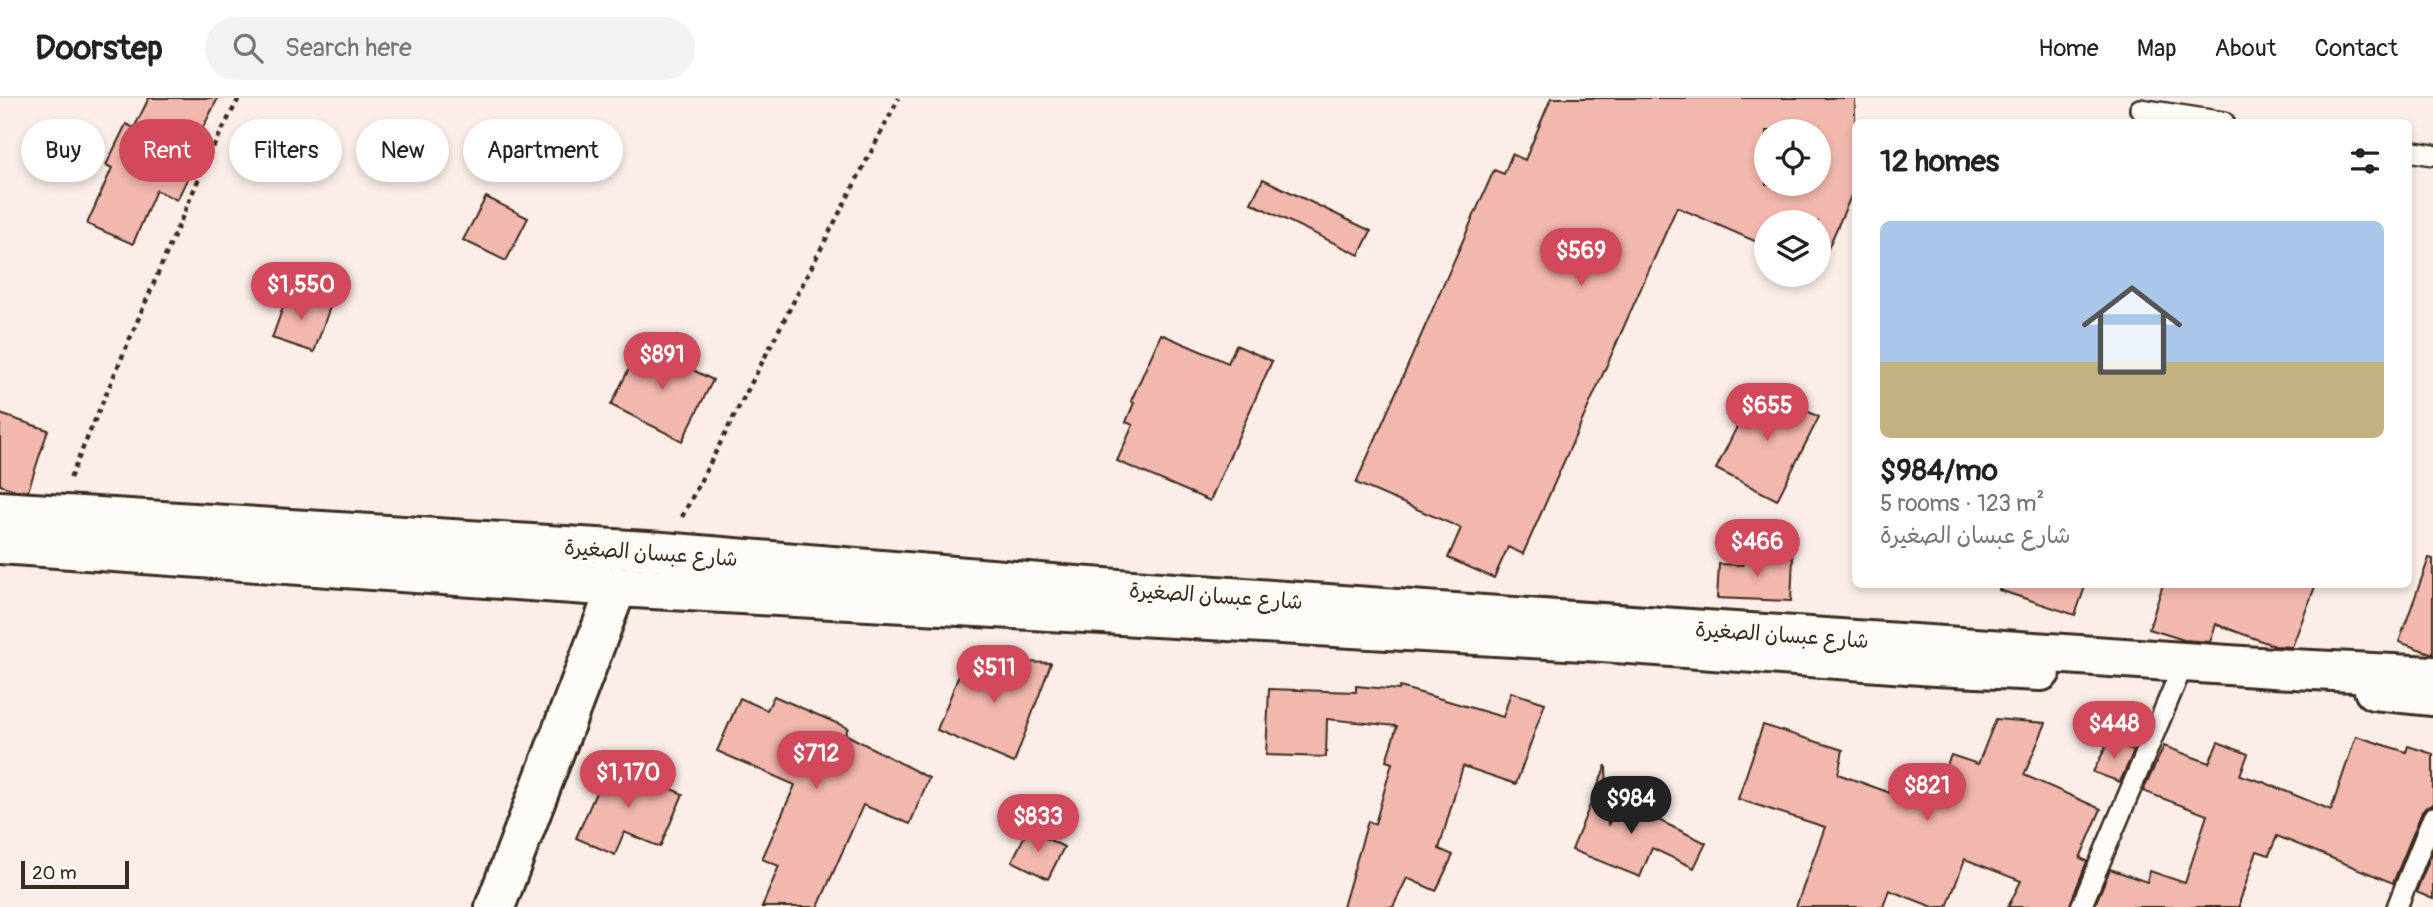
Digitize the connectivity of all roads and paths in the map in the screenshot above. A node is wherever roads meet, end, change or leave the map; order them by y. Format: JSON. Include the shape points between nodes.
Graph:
{"nodes":[{"id":1,"x":239,"y":98,"type":"edge"},
{"id":2,"x":899,"y":98,"type":"edge"},
{"id":3,"x":2140,"y":109,"type":"dead end"},
{"id":4,"x":2205,"y":119,"type":"edge"},
{"id":5,"x":2412,"y":152,"type":"edge"},
{"id":6,"x":2433,"y":155,"type":"edge"},
{"id":7,"x":0,"y":511,"type":"edge"},
{"id":8,"x":54,"y":514,"type":"junction"},
{"id":9,"x":0,"y":544,"type":"edge"},
{"id":10,"x":663,"y":552,"type":"junction"},
{"id":11,"x":617,"y":587,"type":"junction"},
{"id":12,"x":2433,"y":676,"type":"edge"},
{"id":13,"x":2178,"y":677,"type":"junction"},
{"id":14,"x":2433,"y":695,"type":"edge"},
{"id":15,"x":2433,"y":817,"type":"edge"},
{"id":16,"x":495,"y":907,"type":"edge"},
{"id":17,"x":2081,"y":907,"type":"edge"},
{"id":18,"x":2398,"y":907,"type":"edge"}],
"edges":[{"from":1,"to":8,"type":"path","via":[[208,158]]},
{"from":2,"to":10,"type":"path"},
{"from":3,"to":4,"type":"lane"},
{"from":5,"to":6,"type":"lane"},
{"from":7,"to":8,"type":"street","name":"شارع عبسان الصغيرة"},
{"from":8,"to":10,"type":"street","name":"شارع عبسان الصغيرة"},
{"from":9,"to":11,"type":"street","name":"شارع عبسان الصغيرة"},
{"from":10,"to":12,"type":"street","name":"شارع عبسان الصغيرة","via":[[1439,612]]},
{"from":11,"to":13,"type":"street","name":"شارع عبسان الصغيرة"},
{"from":11,"to":16,"type":"street"},
{"from":13,"to":14,"type":"street","name":"شارع عبسان الصغيرة"},
{"from":13,"to":17,"type":"lane"},
{"from":15,"to":18,"type":"lane"}]}
